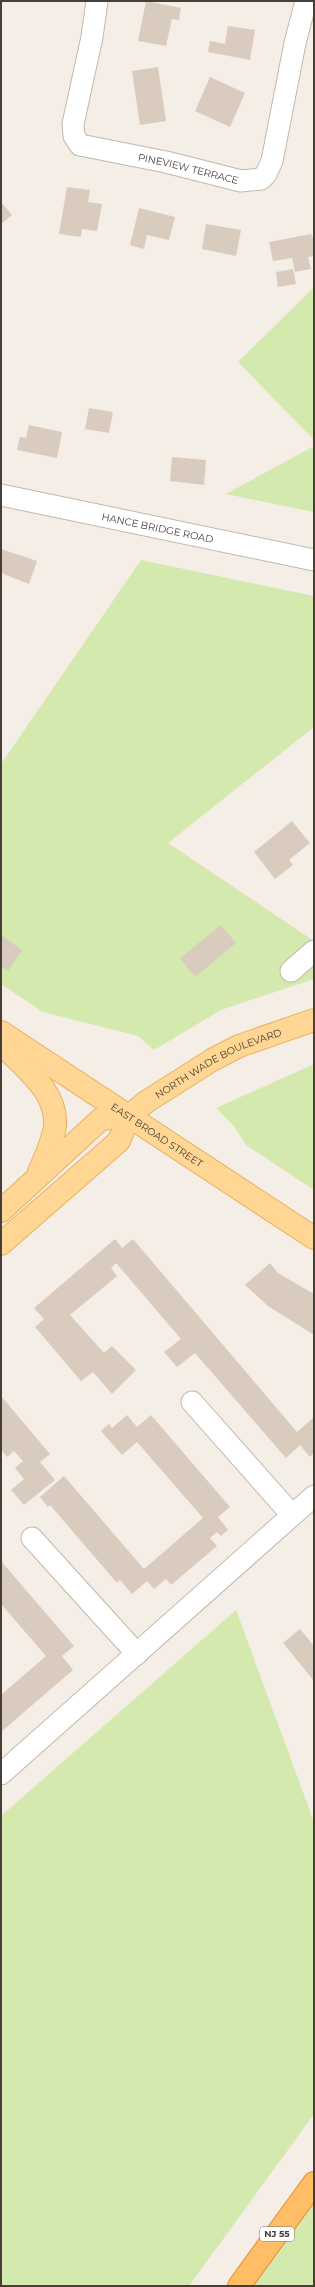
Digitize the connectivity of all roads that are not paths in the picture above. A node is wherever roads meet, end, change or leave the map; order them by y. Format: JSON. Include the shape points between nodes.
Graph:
{"nodes":[{"id":1,"x":97,"y":1,"type":"edge"},
{"id":2,"x":306,"y":1,"type":"edge"},
{"id":3,"x":1,"y":495,"type":"edge"},
{"id":4,"x":314,"y":560,"type":"edge"},
{"id":5,"x":314,"y":951,"type":"edge"},
{"id":6,"x":291,"y":972,"type":"dead end"},
{"id":7,"x":314,"y":1020,"type":"edge"},
{"id":8,"x":1,"y":1032,"type":"edge"},
{"id":9,"x":1,"y":1043,"type":"edge"},
{"id":10,"x":129,"y":1116,"type":"junction"},
{"id":11,"x":38,"y":1175,"type":"junction"},
{"id":12,"x":1,"y":1211,"type":"edge"},
{"id":13,"x":314,"y":1238,"type":"edge"},
{"id":14,"x":1,"y":1244,"type":"edge"},
{"id":15,"x":192,"y":1402,"type":"dead end"},
{"id":16,"x":314,"y":1496,"type":"edge"},
{"id":17,"x":292,"y":1515,"type":"junction"},
{"id":18,"x":32,"y":1538,"type":"dead end"},
{"id":19,"x":137,"y":1654,"type":"junction"},
{"id":20,"x":1,"y":1774,"type":"edge"},
{"id":21,"x":314,"y":2183,"type":"edge"},
{"id":22,"x":239,"y":2286,"type":"edge"}],
"edges":[{"from":1,"to":2,"type":"street","name":"PINEVIEW TERRACE","via":[[73,124],[74,136],[80,145],[166,162],[242,182],[261,179],[270,169]]},
{"from":3,"to":4,"type":"street","name":"HANCE BRIDGE ROAD"},
{"from":5,"to":6,"type":"street"},
{"from":7,"to":10,"type":"main road","name":"NORTH WADE BOULEVARD","via":[[239,1046],[212,1060],[146,1102]]},
{"from":8,"to":10,"type":"main road","name":"EAST BROAD STREET"},
{"from":9,"to":11,"type":"main road","via":[[45,1091],[52,1108],[55,1125]]},
{"from":10,"to":11,"type":"main road","via":[[101,1119]]},
{"from":10,"to":13,"type":"main road","name":"EAST BROAD STREET"},
{"from":10,"to":14,"type":"main road","name":"NORTH WADE BOULEVARD","via":[[119,1141]]},
{"from":11,"to":12,"type":"main road"},
{"from":15,"to":17,"type":"street"},
{"from":16,"to":17,"type":"street"},
{"from":17,"to":19,"type":"street"},
{"from":18,"to":19,"type":"street"},
{"from":19,"to":20,"type":"street"},
{"from":21,"to":22,"type":"highway","number":"NJ 55"}]}
